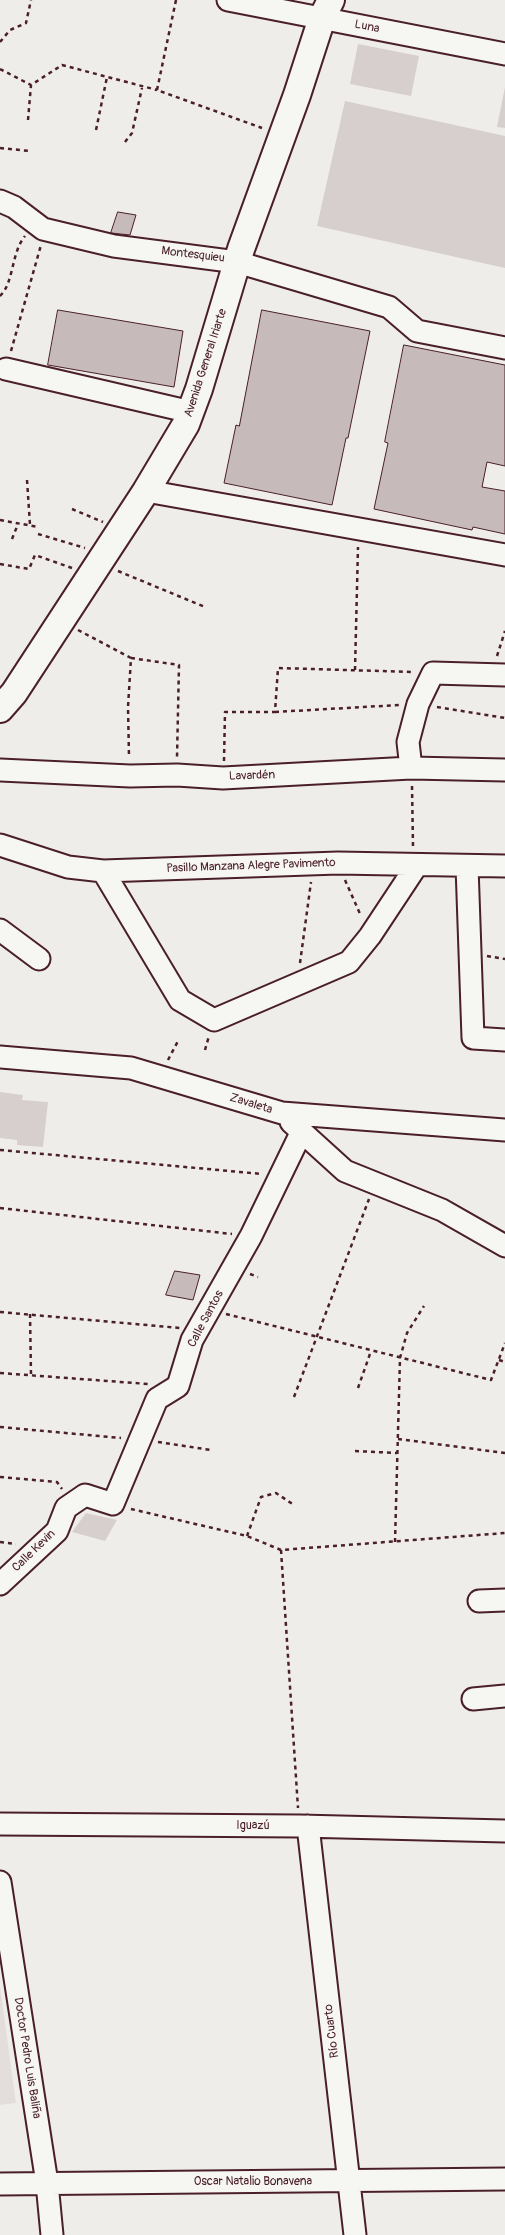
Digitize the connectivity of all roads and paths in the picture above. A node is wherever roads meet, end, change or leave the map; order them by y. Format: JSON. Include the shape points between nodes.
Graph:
{"nodes":[{"id":1,"x":31,"y":0,"type":"edge"},
{"id":2,"x":176,"y":0,"type":"edge"},
{"id":3,"x":228,"y":0,"type":"edge"},
{"id":4,"x":324,"y":6,"type":"edge"},
{"id":5,"x":0,"y":42,"type":"edge"},
{"id":6,"x":505,"y":54,"type":"edge"},
{"id":7,"x":0,"y":69,"type":"edge"},
{"id":8,"x":108,"y":77,"type":"junction"},
{"id":9,"x":31,"y":85,"type":"junction"},
{"id":10,"x":142,"y":88,"type":"junction"},
{"id":11,"x":157,"y":90,"type":"junction"},
{"id":12,"x":28,"y":120,"type":"dead end"},
{"id":13,"x":96,"y":130,"type":"dead end"},
{"id":14,"x":282,"y":136,"type":"junction"},
{"id":15,"x":125,"y":142,"type":"dead end"},
{"id":16,"x":0,"y":148,"type":"edge"},
{"id":17,"x":30,"y":151,"type":"dead end"},
{"id":18,"x":0,"y":201,"type":"edge"},
{"id":19,"x":40,"y":227,"type":"junction"},
{"id":20,"x":237,"y":262,"type":"junction"},
{"id":21,"x":0,"y":296,"type":"edge"},
{"id":22,"x":505,"y":348,"type":"edge"},
{"id":23,"x":6,"y":369,"type":"joint"},
{"id":24,"x":191,"y":412,"type":"junction"},
{"id":25,"x":27,"y":480,"type":"dead end"},
{"id":26,"x":146,"y":491,"type":"junction"},
{"id":27,"x":72,"y":509,"type":"dead end"},
{"id":28,"x":0,"y":520,"type":"edge"},
{"id":29,"x":18,"y":524,"type":"junction"},
{"id":30,"x":30,"y":525,"type":"junction"},
{"id":31,"x":38,"y":527,"type":"dead end"},
{"id":32,"x":121,"y":529,"type":"junction"},
{"id":33,"x":359,"y":529,"type":"junction"},
{"id":34,"x":38,"y":534,"type":"dead end"},
{"id":35,"x":12,"y":539,"type":"dead end"},
{"id":36,"x":505,"y":555,"type":"edge"},
{"id":37,"x":0,"y":564,"type":"edge"},
{"id":38,"x":97,"y":564,"type":"junction"},
{"id":39,"x":205,"y":607,"type":"dead end"},
{"id":40,"x":60,"y":620,"type":"junction"},
{"id":41,"x":505,"y":631,"type":"edge"},
{"id":42,"x":131,"y":658,"type":"junction"},
{"id":43,"x":355,"y":670,"type":"junction"},
{"id":44,"x":433,"y":673,"type":"junction"},
{"id":45,"x":498,"y":674,"type":"edge"},
{"id":46,"x":418,"y":704,"type":"junction"},
{"id":47,"x":3,"y":711,"type":"edge"},
{"id":48,"x":276,"y":712,"type":"junction"},
{"id":49,"x":505,"y":718,"type":"edge"},
{"id":50,"x":411,"y":768,"type":"junction"},
{"id":51,"x":0,"y":770,"type":"edge"},
{"id":52,"x":505,"y":770,"type":"edge"},
{"id":53,"x":177,"y":775,"type":"junction"},
{"id":54,"x":130,"y":776,"type":"junction"},
{"id":55,"x":223,"y":778,"type":"junction"},
{"id":56,"x":0,"y":845,"type":"edge"},
{"id":57,"x":314,"y":864,"type":"junction"},
{"id":58,"x":338,"y":864,"type":"junction"},
{"id":59,"x":415,"y":865,"type":"junction"},
{"id":60,"x":467,"y":866,"type":"junction"},
{"id":61,"x":505,"y":866,"type":"edge"},
{"id":62,"x":103,"y":871,"type":"junction"},
{"id":63,"x":0,"y":930,"type":"edge"},
{"id":64,"x":370,"y":936,"type":"junction"},
{"id":65,"x":39,"y":959,"type":"dead end"},
{"id":66,"x":296,"y":985,"type":"junction"},
{"id":67,"x":505,"y":1040,"type":"edge"},
{"id":68,"x":0,"y":1057,"type":"edge"},
{"id":69,"x":282,"y":1114,"type":"junction"},
{"id":70,"x":505,"y":1130,"type":"edge"},
{"id":71,"x":302,"y":1131,"type":"junction"},
{"id":72,"x":0,"y":1150,"type":"edge"},
{"id":73,"x":281,"y":1176,"type":"junction"},
{"id":74,"x":375,"y":1183,"type":"junction"},
{"id":75,"x":0,"y":1208,"type":"edge"},
{"id":76,"x":251,"y":1236,"type":"junction"},
{"id":77,"x":505,"y":1246,"type":"edge"},
{"id":78,"x":424,"y":1306,"type":"dead end"},
{"id":79,"x":210,"y":1310,"type":"junction"},
{"id":80,"x":0,"y":1312,"type":"edge"},
{"id":81,"x":30,"y":1314,"type":"junction"},
{"id":82,"x":199,"y":1329,"type":"junction"},
{"id":83,"x":317,"y":1337,"type":"junction"},
{"id":84,"x":505,"y":1343,"type":"edge"},
{"id":85,"x":371,"y":1351,"type":"junction"},
{"id":86,"x":400,"y":1358,"type":"junction"},
{"id":87,"x":498,"y":1360,"type":"junction"},
{"id":88,"x":505,"y":1362,"type":"edge"},
{"id":89,"x":0,"y":1372,"type":"edge"},
{"id":90,"x":31,"y":1375,"type":"junction"},
{"id":91,"x":178,"y":1386,"type":"junction"},
{"id":92,"x":358,"y":1388,"type":"dead end"},
{"id":93,"x":294,"y":1397,"type":"dead end"},
{"id":94,"x":0,"y":1427,"type":"edge"},
{"id":95,"x":398,"y":1439,"type":"junction"},
{"id":96,"x":140,"y":1440,"type":"junction"},
{"id":97,"x":211,"y":1450,"type":"dead end"},
{"id":98,"x":355,"y":1451,"type":"dead end"},
{"id":99,"x":505,"y":1453,"type":"edge"},
{"id":100,"x":397,"y":1454,"type":"junction"},
{"id":101,"x":0,"y":1477,"type":"edge"},
{"id":102,"x":71,"y":1504,"type":"junction"},
{"id":103,"x":113,"y":1504,"type":"junction"},
{"id":104,"x":294,"y":1505,"type":"dead end"},
{"id":105,"x":505,"y":1533,"type":"edge"},
{"id":106,"x":247,"y":1536,"type":"junction"},
{"id":107,"x":394,"y":1542,"type":"junction"},
{"id":108,"x":281,"y":1550,"type":"junction"},
{"id":109,"x":0,"y":1584,"type":"edge"},
{"id":110,"x":505,"y":1600,"type":"edge"},
{"id":111,"x":478,"y":1601,"type":"dead end"},
{"id":112,"x":505,"y":1696,"type":"edge"},
{"id":113,"x":472,"y":1699,"type":"dead end"},
{"id":114,"x":0,"y":1824,"type":"edge"},
{"id":115,"x":304,"y":1826,"type":"junction"},
{"id":116,"x":505,"y":1831,"type":"edge"},
{"id":117,"x":0,"y":1882,"type":"edge"},
{"id":118,"x":505,"y":2178,"type":"edge"},
{"id":119,"x":349,"y":2181,"type":"junction"},
{"id":120,"x":47,"y":2183,"type":"junction"},
{"id":121,"x":0,"y":2184,"type":"edge"},
{"id":122,"x":52,"y":2235,"type":"edge"},
{"id":123,"x":355,"y":2235,"type":"edge"}],
"edges":[{"from":1,"to":5,"type":"path","via":[[26,23],[10,30]]},
{"from":2,"to":11,"type":"path"},
{"from":3,"to":4,"type":"street","name":"Luna"},
{"from":4,"to":6,"type":"street","name":"Luna"},
{"from":4,"to":14,"type":"main road","name":"Avenida General Iriarte"},
{"from":7,"to":9,"type":"path"},
{"from":8,"to":9,"type":"path","via":[[62,65]]},
{"from":8,"to":10,"type":"path"},
{"from":8,"to":13,"type":"path"},
{"from":9,"to":12,"type":"path"},
{"from":10,"to":11,"type":"path"},
{"from":10,"to":15,"type":"path","via":[[132,133]]},
{"from":11,"to":14,"type":"path"},
{"from":14,"to":20,"type":"main road","name":"Avenida General Iriarte"},
{"from":16,"to":17,"type":"path"},
{"from":18,"to":19,"type":"street","name":"Montesquieu","via":[[17,209]]},
{"from":19,"to":20,"type":"street","name":"Montesquieu","via":[[114,246]]},
{"from":19,"to":21,"type":"path","via":[[22,240],[13,259],[6,291]]},
{"from":19,"to":23,"type":"path"},
{"from":20,"to":22,"type":"street","name":"Montesquieu","via":[[389,307],[417,331]]},
{"from":20,"to":24,"type":"main road","name":"Avenida General Iriarte"},
{"from":23,"to":24,"type":"street"},
{"from":24,"to":26,"type":"main road","name":"Avenida General Iriarte","via":[[176,444]]},
{"from":25,"to":30,"type":"path"},
{"from":26,"to":32,"type":"main road","name":"Avenida General Iriarte"},
{"from":26,"to":33,"type":"street"},
{"from":27,"to":32,"type":"path"},
{"from":28,"to":29,"type":"path"},
{"from":29,"to":30,"type":"path"},
{"from":29,"to":35,"type":"path"},
{"from":30,"to":31,"type":"path"},
{"from":32,"to":38,"type":"main road","name":"Avenida General Iriarte"},
{"from":33,"to":36,"type":"street"},
{"from":33,"to":43,"type":"path"},
{"from":34,"to":38,"type":"path"},
{"from":37,"to":38,"type":"path","via":[[29,569],[35,555]]},
{"from":38,"to":39,"type":"path"},
{"from":38,"to":40,"type":"main road","name":"Avenida General Iriarte"},
{"from":40,"to":42,"type":"path"},
{"from":40,"to":47,"type":"main road","name":"Avenida General Iriarte"},
{"from":41,"to":45,"type":"path"},
{"from":42,"to":53,"type":"path","via":[[179,666]]},
{"from":42,"to":54,"type":"path","via":[[128,707]]},
{"from":43,"to":44,"type":"path"},
{"from":43,"to":48,"type":"path","via":[[278,668]]},
{"from":44,"to":45,"type":"street"},
{"from":44,"to":46,"type":"street"},
{"from":46,"to":48,"type":"path"},
{"from":46,"to":49,"type":"path"},
{"from":46,"to":50,"type":"street","via":[[408,742]]},
{"from":48,"to":55,"type":"path","via":[[224,712]]},
{"from":50,"to":52,"type":"street","name":"Lavardén"},
{"from":50,"to":55,"type":"street","name":"Lavardén"},
{"from":50,"to":59,"type":"path"},
{"from":51,"to":54,"type":"street","name":"Lavardén"},
{"from":53,"to":54,"type":"street","name":"Lavardén"},
{"from":53,"to":55,"type":"street","name":"Lavardén"},
{"from":56,"to":62,"type":"street","name":"Pasillo Manzana Alegre Pavimento","via":[[68,867]]},
{"from":57,"to":58,"type":"street","name":"Pasillo Manzana Alegre Pavimento"},
{"from":57,"to":62,"type":"street","name":"Pasillo Manzana Alegre Pavimento"},
{"from":57,"to":66,"type":"path"},
{"from":58,"to":59,"type":"street","name":"Pasillo Manzana Alegre Pavimento"},
{"from":58,"to":64,"type":"path"},
{"from":59,"to":60,"type":"street","name":"Pasillo Manzana Alegre Pavimento"},
{"from":59,"to":64,"type":"street"},
{"from":60,"to":61,"type":"street","name":"Pasillo Manzana Alegre Pavimento"},
{"from":60,"to":67,"type":"street","via":[[473,1038]]},
{"from":62,"to":66,"type":"street","via":[[180,1000],[214,1020]]},
{"from":63,"to":65,"type":"street"},
{"from":64,"to":66,"type":"street","via":[[349,962]]},
{"from":68,"to":69,"type":"street","name":"Zavaleta","via":[[131,1068]]},
{"from":69,"to":70,"type":"street","name":"Zavaleta"},
{"from":69,"to":71,"type":"street"},
{"from":71,"to":73,"type":"street","name":"Calle Santos"},
{"from":71,"to":74,"type":"street","via":[[345,1171]]},
{"from":72,"to":73,"type":"path"},
{"from":73,"to":76,"type":"street","name":"Calle Santos"},
{"from":74,"to":77,"type":"street","via":[[442,1210]]},
{"from":74,"to":83,"type":"path"},
{"from":75,"to":76,"type":"path"},
{"from":76,"to":79,"type":"street","name":"Calle Santos"},
{"from":78,"to":86,"type":"path","via":[[407,1333]]},
{"from":79,"to":82,"type":"street","name":"Calle Santos"},
{"from":79,"to":83,"type":"path"},
{"from":80,"to":81,"type":"path"},
{"from":81,"to":82,"type":"path"},
{"from":81,"to":90,"type":"path"},
{"from":82,"to":91,"type":"street","name":"Calle Santos","via":[[192,1340]]},
{"from":83,"to":85,"type":"path"},
{"from":83,"to":93,"type":"path"},
{"from":84,"to":87,"type":"path"},
{"from":85,"to":86,"type":"path"},
{"from":85,"to":92,"type":"path"},
{"from":86,"to":87,"type":"path","via":[[491,1380]]},
{"from":86,"to":95,"type":"path"},
{"from":87,"to":88,"type":"path"},
{"from":89,"to":90,"type":"path"},
{"from":90,"to":91,"type":"path"},
{"from":91,"to":96,"type":"street","via":[[157,1399]]},
{"from":94,"to":96,"type":"path"},
{"from":95,"to":99,"type":"path"},
{"from":95,"to":100,"type":"path"},
{"from":96,"to":97,"type":"path"},
{"from":96,"to":103,"type":"street"},
{"from":98,"to":100,"type":"path"},
{"from":100,"to":107,"type":"path"},
{"from":101,"to":102,"type":"path","via":[[57,1482]]},
{"from":102,"to":103,"type":"street","via":[[84,1495]]},
{"from":102,"to":109,"type":"street","name":"Calle Kevin","via":[[66,1508],[57,1531]]},
{"from":103,"to":106,"type":"path"},
{"from":104,"to":106,"type":"path","via":[[276,1493],[260,1497]]},
{"from":105,"to":107,"type":"path"},
{"from":106,"to":108,"type":"path"},
{"from":107,"to":108,"type":"path"},
{"from":108,"to":115,"type":"path"},
{"from":110,"to":111,"type":"street"},
{"from":112,"to":113,"type":"street"},
{"from":114,"to":115,"type":"street","name":"Iguazú"},
{"from":115,"to":116,"type":"street","name":"Iguazú"},
{"from":115,"to":119,"type":"street","name":"Río Cuarto"},
{"from":117,"to":120,"type":"street","name":"Doctor Pedro Luis Baliña"},
{"from":118,"to":119,"type":"street","name":"Oscar Natalio Bonavena"},
{"from":119,"to":120,"type":"street","name":"Oscar Natalio Bonavena"},
{"from":119,"to":123,"type":"street","name":"Río Cuarto"},
{"from":120,"to":121,"type":"street","name":"Oscar Natalio Bonavena"},
{"from":120,"to":122,"type":"street","name":"Doctor Pedro Luis Baliña"}]}
